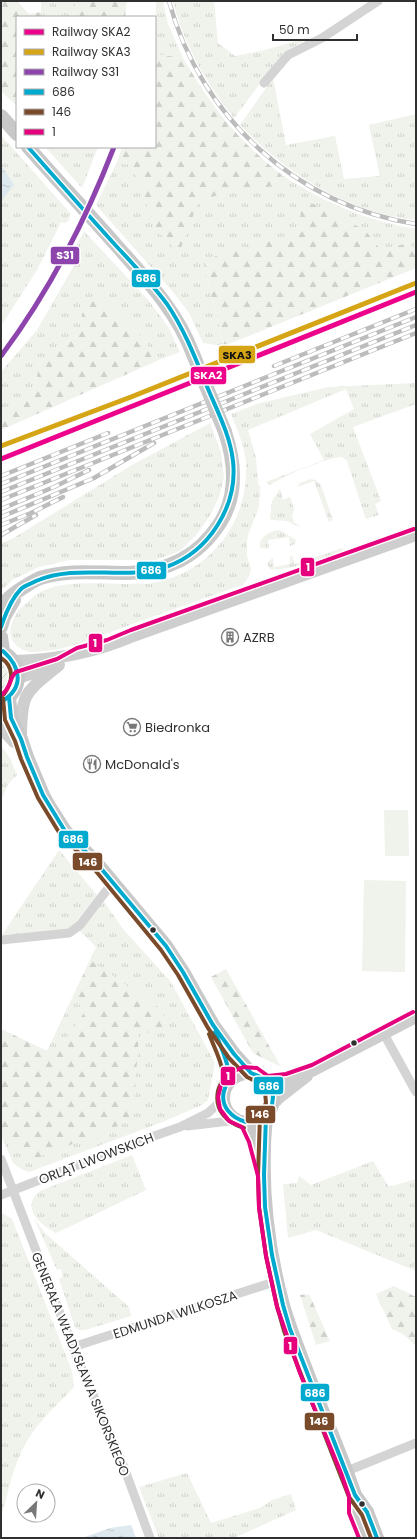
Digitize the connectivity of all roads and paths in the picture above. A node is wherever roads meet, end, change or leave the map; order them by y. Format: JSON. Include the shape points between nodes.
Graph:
{"nodes":[{"id":1,"x":378,"y":1,"type":"edge"},
{"id":2,"x":264,"y":83,"type":"dead end"},
{"id":3,"x":1,"y":116,"type":"edge"},
{"id":4,"x":16,"y":133,"type":"edge"},
{"id":5,"x":29,"y":148,"type":"edge"},
{"id":6,"x":416,"y":535,"type":"edge"},
{"id":7,"x":20,"y":589,"type":"junction"},
{"id":8,"x":1,"y":606,"type":"edge"},
{"id":9,"x":1,"y":626,"type":"edge"},
{"id":10,"x":1,"y":637,"type":"edge"},
{"id":11,"x":2,"y":651,"type":"edge"},
{"id":12,"x":79,"y":654,"type":"junction"},
{"id":13,"x":14,"y":661,"type":"junction"},
{"id":14,"x":59,"y":665,"type":"junction"},
{"id":15,"x":18,"y":678,"type":"junction"},
{"id":16,"x":5,"y":700,"type":"edge"},
{"id":17,"x":1,"y":718,"type":"edge"},
{"id":18,"x":1,"y":728,"type":"edge"},
{"id":19,"x":18,"y":740,"type":"junction"},
{"id":20,"x":113,"y":882,"type":"junction"},
{"id":21,"x":1,"y":940,"type":"edge"},
{"id":22,"x":416,"y":1017,"type":"edge"},
{"id":23,"x":213,"y":1025,"type":"junction"},
{"id":24,"x":384,"y":1034,"type":"junction"},
{"id":25,"x":314,"y":1070,"type":"junction"},
{"id":26,"x":251,"y":1073,"type":"junction"},
{"id":27,"x":230,"y":1081,"type":"junction"},
{"id":28,"x":268,"y":1082,"type":"junction"},
{"id":29,"x":416,"y":1092,"type":"edge"},
{"id":30,"x":223,"y":1099,"type":"junction"},
{"id":31,"x":269,"y":1110,"type":"junction"},
{"id":32,"x":242,"y":1121,"type":"junction"},
{"id":33,"x":180,"y":1127,"type":"junction"},
{"id":34,"x":1,"y":1160,"type":"edge"},
{"id":35,"x":264,"y":1176,"type":"junction"},
{"id":36,"x":12,"y":1190,"type":"junction"},
{"id":37,"x":1,"y":1195,"type":"edge"},
{"id":38,"x":277,"y":1281,"type":"junction"},
{"id":39,"x":73,"y":1347,"type":"junction"},
{"id":40,"x":416,"y":1443,"type":"edge"},
{"id":41,"x":347,"y":1470,"type":"junction"},
{"id":42,"x":355,"y":1495,"type":"junction"},
{"id":43,"x":150,"y":1538,"type":"edge"},
{"id":44,"x":365,"y":1538,"type":"edge"},
{"id":45,"x":377,"y":1538,"type":"edge"}],
"edges":[{"from":1,"to":2,"type":"street","via":[[322,38],[288,55]]},
{"from":3,"to":4,"type":"main road"},
{"from":5,"to":7,"type":"main road","bridge":true,"via":[[167,305],[185,333],[225,432],[233,463],[233,485],[223,518],[208,539],[200,548],[177,563],[128,573],[63,573],[39,579]]},
{"from":6,"to":12,"type":"street","via":[[109,646]]},
{"from":7,"to":8,"type":"main road"},
{"from":7,"to":9,"type":"main road"},
{"from":10,"to":11,"type":"main road"},
{"from":11,"to":13,"type":"main road"},
{"from":12,"to":13,"type":"street"},
{"from":12,"to":14,"type":"street"},
{"from":13,"to":15,"type":"main road","via":[[18,669]]},
{"from":14,"to":15,"type":"street"},
{"from":14,"to":19,"type":"street","via":[[35,683],[23,702]]},
{"from":15,"to":16,"type":"main road","via":[[17,685]]},
{"from":16,"to":19,"type":"main road"},
{"from":17,"to":19,"type":"main road"},
{"from":18,"to":19,"type":"street"},
{"from":19,"to":20,"type":"main road","via":[[43,795],[66,831]]},
{"from":20,"to":21,"type":"street","via":[[80,925],[69,933]]},
{"from":20,"to":23,"type":"main road","via":[[166,946]]},
{"from":22,"to":24,"type":"street"},
{"from":23,"to":26,"type":"main road"},
{"from":23,"to":27,"type":"main road"},
{"from":24,"to":25,"type":"street"},
{"from":24,"to":29,"type":"street"},
{"from":25,"to":28,"type":"street","via":[[287,1080]]},
{"from":25,"to":31,"type":"street","via":[[280,1097]]},
{"from":26,"to":27,"type":"main road","via":[[243,1073]]},
{"from":26,"to":28,"type":"main road"},
{"from":27,"to":30,"type":"main road"},
{"from":28,"to":31,"type":"main road","via":[[273,1097]]},
{"from":30,"to":32,"type":"main road","via":[[228,1112]]},
{"from":30,"to":33,"type":"street","name":"ORLĄT LWOWSKICH","via":[[208,1113]]},
{"from":31,"to":32,"type":"main road","via":[[260,1119]]},
{"from":31,"to":35,"type":"main road"},
{"from":32,"to":33,"type":"street","name":"ORLĄT LWOWSKICH"},
{"from":32,"to":35,"type":"main road","via":[[255,1140]]},
{"from":33,"to":36,"type":"street","name":"ORLĄT LWOWSKICH"},
{"from":34,"to":36,"type":"street"},
{"from":35,"to":38,"type":"main road","via":[[268,1229]]},
{"from":36,"to":37,"type":"street","name":"ORLĄT LWOWSKICH"},
{"from":36,"to":39,"type":"street","name":"GENERAŁA WŁADYSŁAWA SIKORSKIEGO"},
{"from":38,"to":39,"type":"street","name":"EDMUNDA WILKOSZA"},
{"from":38,"to":41,"type":"main road","via":[[290,1329]]},
{"from":39,"to":43,"type":"street","name":"GENERAŁA WŁADYSŁAWA SIKORSKIEGO","via":[[122,1462]]},
{"from":40,"to":41,"type":"street"},
{"from":41,"to":42,"type":"main road"},
{"from":42,"to":44,"type":"main road","via":[[355,1511]]},
{"from":42,"to":45,"type":"main road","via":[[367,1512]]}]}
